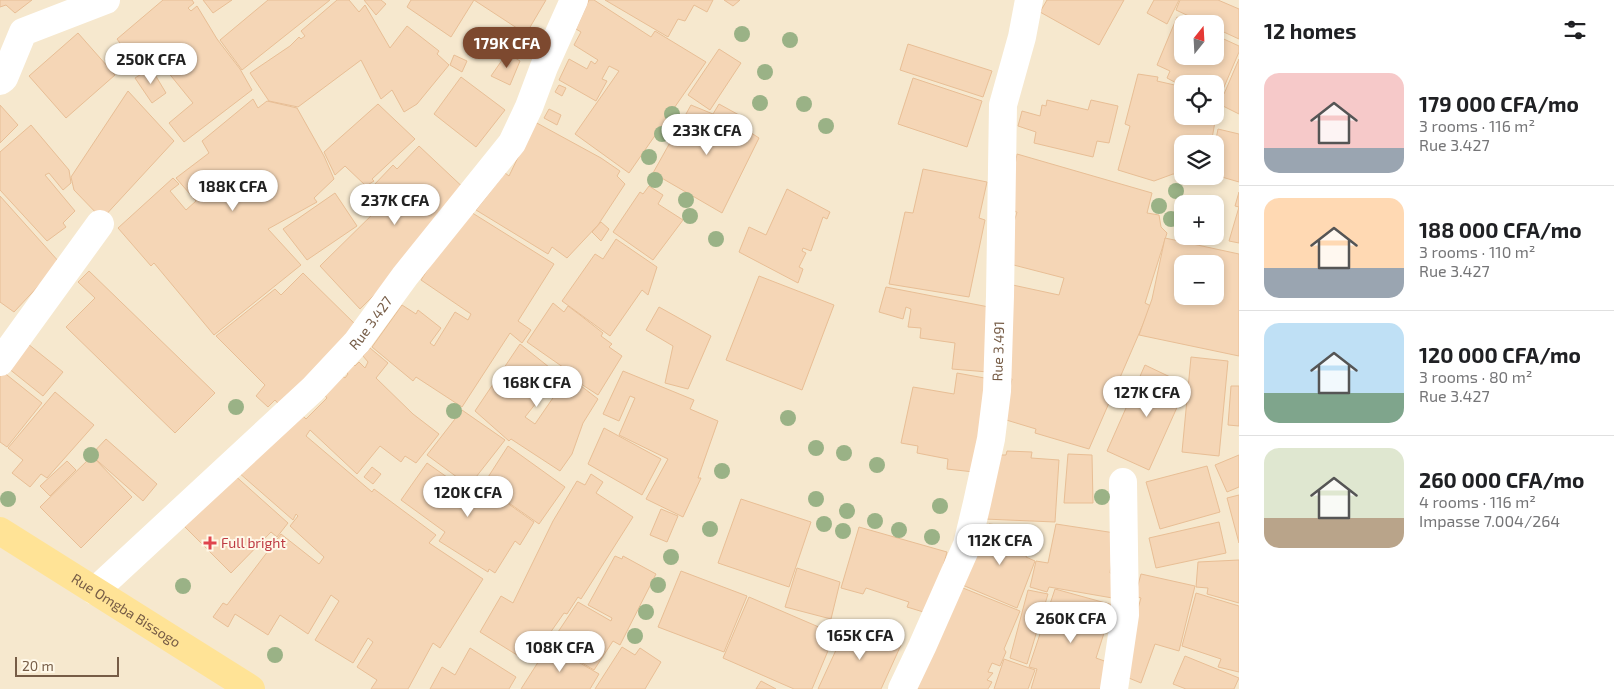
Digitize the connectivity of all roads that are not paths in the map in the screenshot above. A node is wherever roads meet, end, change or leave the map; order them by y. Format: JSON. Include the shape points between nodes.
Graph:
{"nodes":[{"id":1,"x":106,"y":0,"type":"edge"},
{"id":2,"x":574,"y":0,"type":"edge"},
{"id":3,"x":1029,"y":0,"type":"edge"},
{"id":4,"x":0,"y":81,"type":"edge"},
{"id":5,"x":100,"y":224,"type":"dead end"},
{"id":6,"x":0,"y":362,"type":"edge"},
{"id":7,"x":1124,"y":482,"type":"dead end"},
{"id":8,"x":0,"y":531,"type":"edge"},
{"id":9,"x":95,"y":591,"type":"junction"},
{"id":10,"x":252,"y":689,"type":"edge"},
{"id":11,"x":902,"y":689,"type":"edge"},
{"id":12,"x":1114,"y":689,"type":"edge"}],
"edges":[{"from":1,"to":4,"type":"street","via":[[23,32]]},
{"from":2,"to":9,"type":"street","name":"Rue 3.427","via":[[512,143],[356,342],[314,389]]},
{"from":3,"to":11,"type":"street","name":"Rue 3.491","via":[[1003,105],[997,390],[990,439],[967,545]]},
{"from":5,"to":6,"type":"street"},
{"from":7,"to":12,"type":"street","via":[[1125,615]]},
{"from":8,"to":9,"type":"main road","name":"Rue Omgba Bissogo"},
{"from":9,"to":10,"type":"main road","name":"Rue Omgba Bissogo"}]}
